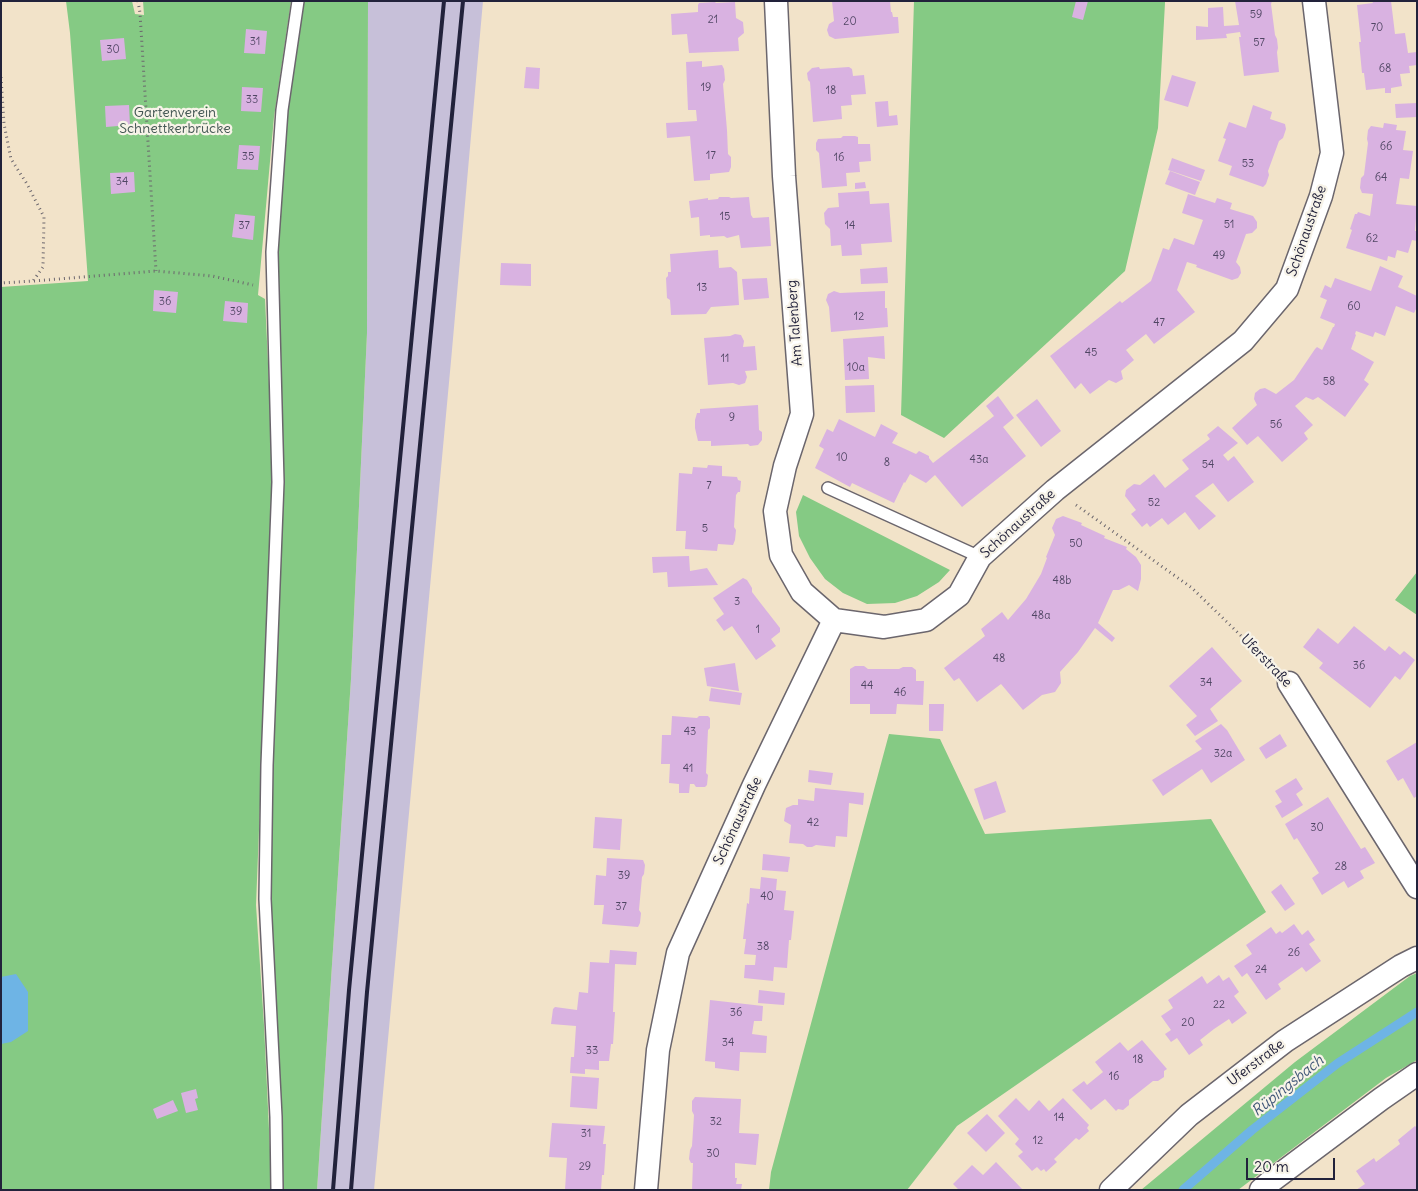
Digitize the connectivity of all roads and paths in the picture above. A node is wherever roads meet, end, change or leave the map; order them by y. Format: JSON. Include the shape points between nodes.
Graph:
{"nodes":[{"id":1,"x":138,"y":1,"type":"edge"},
{"id":2,"x":298,"y":1,"type":"edge"},
{"id":3,"x":776,"y":1,"type":"edge"},
{"id":4,"x":1314,"y":1,"type":"edge"},
{"id":5,"x":1,"y":77,"type":"edge"},
{"id":6,"x":156,"y":271,"type":"junction"},
{"id":7,"x":33,"y":281,"type":"junction"},
{"id":8,"x":1,"y":283,"type":"edge"},
{"id":9,"x":273,"y":290,"type":"junction"},
{"id":10,"x":828,"y":488,"type":"dead end"},
{"id":11,"x":1055,"y":490,"type":"junction"},
{"id":12,"x":980,"y":557,"type":"junction"},
{"id":13,"x":834,"y":620,"type":"junction"},
{"id":14,"x":1289,"y":683,"type":"joint"},
{"id":15,"x":1417,"y":887,"type":"edge"},
{"id":16,"x":1417,"y":958,"type":"edge"},
{"id":17,"x":1417,"y":1074,"type":"edge"},
{"id":18,"x":277,"y":1190,"type":"edge"},
{"id":19,"x":646,"y":1190,"type":"edge"},
{"id":20,"x":1111,"y":1190,"type":"edge"},
{"id":21,"x":1261,"y":1190,"type":"edge"}],
"edges":[{"from":1,"to":6,"type":"path"},
{"from":2,"to":9,"type":"lane","via":[[282,110],[272,252]]},
{"from":3,"to":13,"type":"street","name":"Am Talenberg","via":[[784,176],[802,414],[775,511],[781,554],[802,592]]},
{"from":4,"to":11,"type":"street","name":"Schönaustraße","via":[[1332,153],[1321,196],[1286,289],[1243,341]]},
{"from":5,"to":7,"type":"path","via":[[4,124],[11,159],[44,217],[43,267]]},
{"from":6,"to":7,"type":"path"},
{"from":6,"to":9,"type":"path","via":[[212,276]]},
{"from":7,"to":8,"type":"path"},
{"from":9,"to":18,"type":"lane","via":[[278,482],[265,899]]},
{"from":10,"to":12,"type":"lane"},
{"from":11,"to":12,"type":"street","name":"Schönaustraße"},
{"from":11,"to":14,"type":"path","name":"Uferstraße","via":[[1192,588]]},
{"from":12,"to":13,"type":"street","name":"Schönaustraße","via":[[959,595],[926,620],[884,626]]},
{"from":13,"to":19,"type":"street","name":"Schönaustraße","via":[[678,953],[658,1050]]},
{"from":14,"to":15,"type":"street","name":"Uferstraße"},
{"from":16,"to":20,"type":"street","name":"Uferstraße","via":[[1285,1041],[1189,1114]]},
{"from":17,"to":21,"type":"street"}]}
